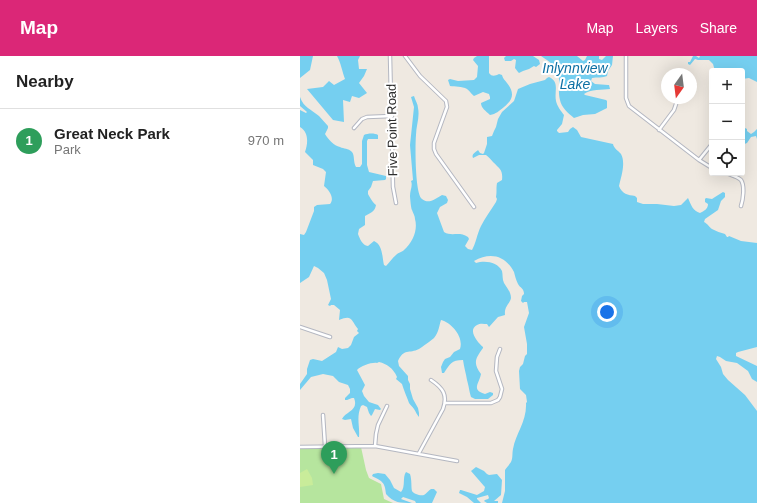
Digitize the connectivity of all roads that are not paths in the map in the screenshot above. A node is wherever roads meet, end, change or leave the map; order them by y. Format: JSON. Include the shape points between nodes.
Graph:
{"nodes":[{"id":1,"x":390,"y":56,"type":"edge"},
{"id":2,"x":405,"y":56,"type":"edge"},
{"id":3,"x":626,"y":56,"type":"edge"},
{"id":4,"x":676,"y":104,"type":"dead end"},
{"id":5,"x":392,"y":116,"type":"junction"},
{"id":6,"x":354,"y":128,"type":"dead end"},
{"id":7,"x":659,"y":130,"type":"junction"},
{"id":8,"x":709,"y":148,"type":"edge"},
{"id":9,"x":699,"y":160,"type":"junction"},
{"id":10,"x":709,"y":166,"type":"edge"},
{"id":11,"x":733,"y":176,"type":"edge"},
{"id":12,"x":396,"y":204,"type":"dead end"},
{"id":13,"x":741,"y":206,"type":"dead end"},
{"id":14,"x":474,"y":207,"type":"dead end"},
{"id":15,"x":300,"y":327,"type":"edge"},
{"id":16,"x":330,"y":337,"type":"dead end"},
{"id":17,"x":500,"y":349,"type":"dead end"},
{"id":18,"x":431,"y":380,"type":"dead end"},
{"id":19,"x":445,"y":403,"type":"junction"},
{"id":20,"x":387,"y":406,"type":"dead end"},
{"id":21,"x":323,"y":415,"type":"dead end"},
{"id":22,"x":325,"y":446,"type":"junction"},
{"id":23,"x":375,"y":446,"type":"junction"},
{"id":24,"x":300,"y":447,"type":"edge"},
{"id":25,"x":419,"y":453,"type":"junction"},
{"id":26,"x":457,"y":461,"type":"dead end"}],
"edges":[{"from":1,"to":5,"type":"street","name":"Five Point Road"},
{"from":2,"to":14,"type":"street","via":[[420,76],[446,101],[447,108],[434,149]]},
{"from":3,"to":7,"type":"street","via":[[627,103]]},
{"from":4,"to":7,"type":"street"},
{"from":5,"to":6,"type":"street","via":[[367,116]]},
{"from":5,"to":12,"type":"street","name":"Five Point Road","via":[[393,187]]},
{"from":7,"to":9,"type":"street"},
{"from":8,"to":9,"type":"street"},
{"from":9,"to":10,"type":"street"},
{"from":11,"to":13,"type":"street","via":[[742,182]]},
{"from":15,"to":16,"type":"street"},
{"from":17,"to":19,"type":"street","via":[[496,371],[502,389],[498,400],[491,403]]},
{"from":18,"to":19,"type":"street","via":[[442,389]]},
{"from":19,"to":25,"type":"street"},
{"from":20,"to":23,"type":"street","via":[[378,425]]},
{"from":21,"to":22,"type":"street"},
{"from":22,"to":23,"type":"street"},
{"from":22,"to":24,"type":"street"},
{"from":23,"to":25,"type":"street"},
{"from":25,"to":26,"type":"street"}]}
